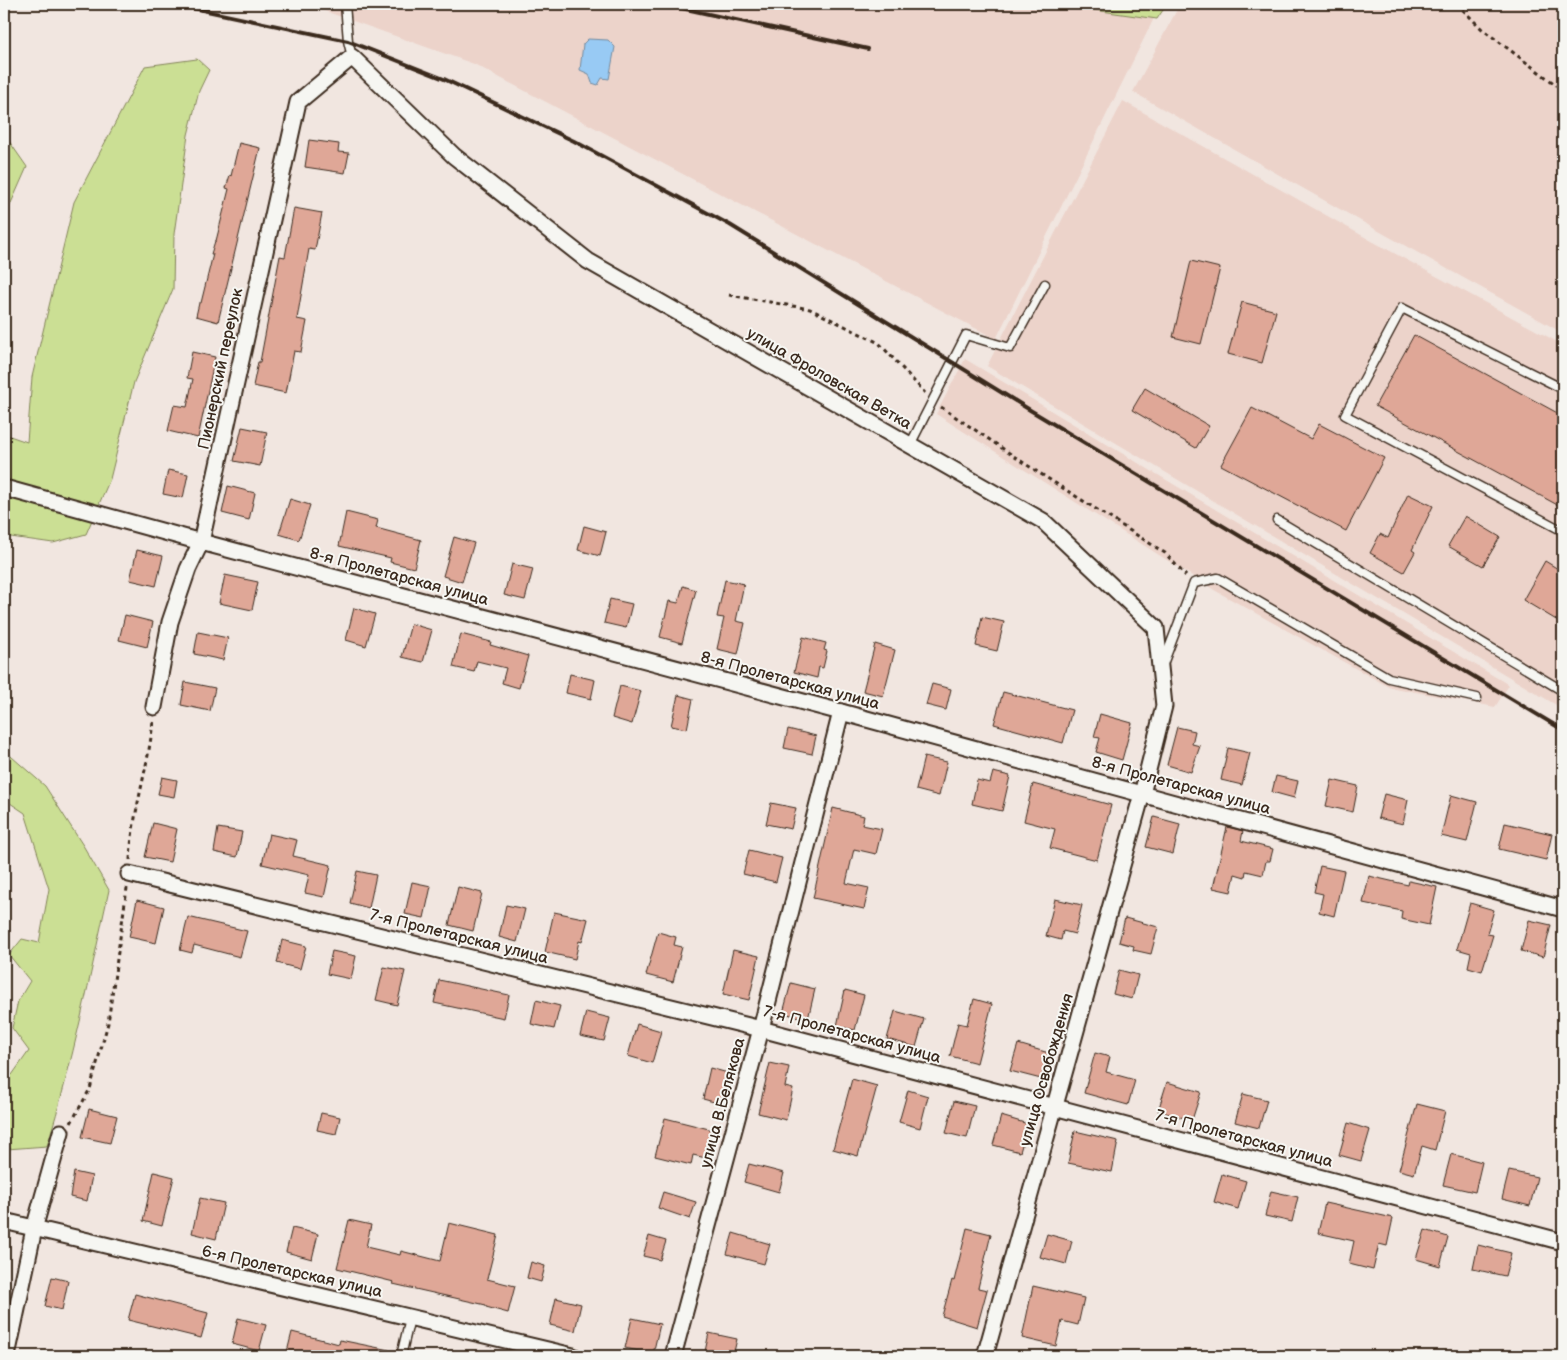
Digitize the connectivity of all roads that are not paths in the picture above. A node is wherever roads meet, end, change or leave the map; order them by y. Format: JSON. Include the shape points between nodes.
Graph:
{"nodes":[{"id":1,"x":345,"y":4,"type":"edge"},
{"id":2,"x":352,"y":57,"type":"junction"},
{"id":3,"x":1045,"y":284,"type":"dead end"},
{"id":4,"x":1563,"y":389,"type":"edge"},
{"id":5,"x":910,"y":445,"type":"junction"},
{"id":6,"x":8,"y":489,"type":"dead end"},
{"id":7,"x":1277,"y":520,"type":"dead end"},
{"id":8,"x":1563,"y":531,"type":"edge"},
{"id":9,"x":201,"y":542,"type":"junction"},
{"id":10,"x":1161,"y":671,"type":"junction"},
{"id":11,"x":1563,"y":691,"type":"edge"},
{"id":12,"x":1477,"y":698,"type":"dead end"},
{"id":13,"x":154,"y":707,"type":"road end"},
{"id":14,"x":841,"y":712,"type":"junction"},
{"id":15,"x":1142,"y":794,"type":"junction"},
{"id":16,"x":129,"y":874,"type":"road end"},
{"id":17,"x":1563,"y":909,"type":"edge"},
{"id":18,"x":761,"y":1029,"type":"junction"},
{"id":19,"x":1054,"y":1108,"type":"junction"},
{"id":20,"x":61,"y":1132,"type":"road end"},
{"id":21,"x":4,"y":1221,"type":"edge"},
{"id":22,"x":34,"y":1229,"type":"junction"},
{"id":23,"x":1563,"y":1242,"type":"edge"},
{"id":24,"x":410,"y":1318,"type":"junction"},
{"id":25,"x":7,"y":1356,"type":"edge"},
{"id":26,"x":401,"y":1356,"type":"edge"},
{"id":27,"x":572,"y":1356,"type":"edge"},
{"id":28,"x":673,"y":1356,"type":"edge"},
{"id":29,"x":985,"y":1356,"type":"edge"}],
"edges":[{"from":1,"to":2,"type":"lane"},
{"from":2,"to":5,"type":"street","name":"улица Фроловская Ветка","via":[[454,156],[588,261]]},
{"from":2,"to":9,"type":"street","name":"Пионерский переулок","via":[[298,102]]},
{"from":3,"to":5,"type":"lane","via":[[1010,348],[966,335]]},
{"from":4,"to":8,"type":"lane","via":[[1402,308],[1345,415]]},
{"from":5,"to":10,"type":"street","name":"улица Фроловская Ветка","via":[[1043,521],[1156,628]]},
{"from":6,"to":9,"type":"street","name":"8-я Пролетарская улица"},
{"from":7,"to":11,"type":"lane"},
{"from":9,"to":13,"type":"street","name":"Пионерский переулок","via":[[170,622]]},
{"from":9,"to":14,"type":"street","name":"8-я Пролетарская улица"},
{"from":10,"to":12,"type":"lane","via":[[1194,583],[1218,578],[1389,678]]},
{"from":10,"to":15,"type":"street","name":"улица Фроловская Ветка","via":[[1164,706]]},
{"from":14,"to":15,"type":"street","name":"8-я Пролетарская улица"},
{"from":14,"to":18,"type":"street","name":"улица В.Белякова"},
{"from":15,"to":17,"type":"street","name":"8-я Пролетарская улица"},
{"from":15,"to":19,"type":"street","name":"улица Освобождения"},
{"from":16,"to":18,"type":"street","name":"7-я Пролетарская улица"},
{"from":18,"to":19,"type":"street","name":"7-я Пролетарская улица"},
{"from":18,"to":28,"type":"street","name":"улица В.Белякова"},
{"from":19,"to":23,"type":"street","name":"7-я Пролетарская улица"},
{"from":19,"to":29,"type":"street","name":"улица Освобождения"},
{"from":20,"to":22,"type":"street"},
{"from":21,"to":22,"type":"street","name":"6-я Пролетарская улица"},
{"from":22,"to":24,"type":"street","name":"6-я Пролетарская улица"},
{"from":22,"to":25,"type":"street"},
{"from":24,"to":26,"type":"lane"},
{"from":24,"to":27,"type":"street","name":"6-я Пролетарская улица"}]}
